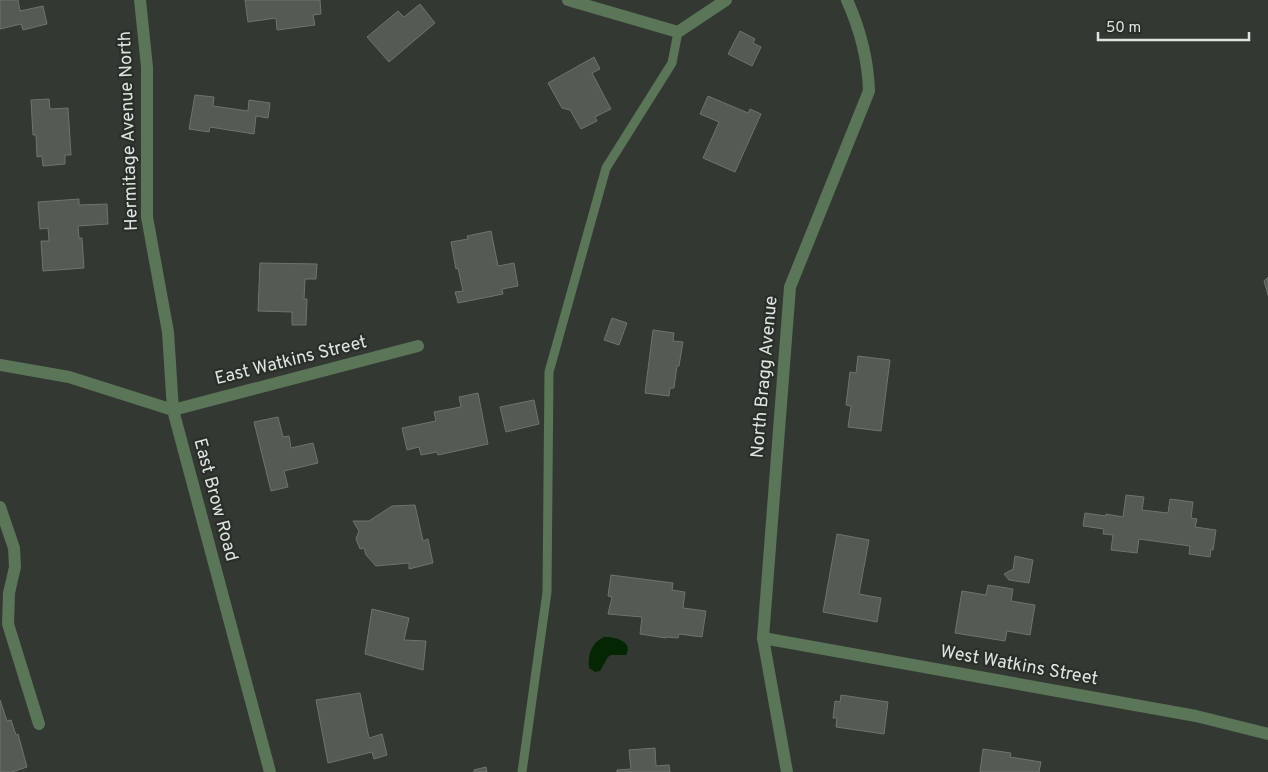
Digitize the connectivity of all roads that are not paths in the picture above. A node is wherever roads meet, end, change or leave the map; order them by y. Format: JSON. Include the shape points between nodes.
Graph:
{"nodes":[{"id":1,"x":140,"y":0,"type":"edge"},
{"id":2,"x":568,"y":0,"type":"edge"},
{"id":3,"x":726,"y":0,"type":"edge"},
{"id":4,"x":848,"y":0,"type":"edge"},
{"id":5,"x":678,"y":32,"type":"junction"},
{"id":6,"x":418,"y":346,"type":"dead end"},
{"id":7,"x":0,"y":365,"type":"edge"},
{"id":8,"x":173,"y":410,"type":"junction"},
{"id":9,"x":0,"y":506,"type":"edge"},
{"id":10,"x":763,"y":638,"type":"junction"},
{"id":11,"x":39,"y":724,"type":"dead end"},
{"id":12,"x":1268,"y":734,"type":"edge"},
{"id":13,"x":270,"y":772,"type":"edge"},
{"id":14,"x":522,"y":772,"type":"edge"},
{"id":15,"x":788,"y":772,"type":"edge"}],
"edges":[{"from":1,"to":8,"type":"street","name":"Hermitage Avenue North","via":[[147,67],[147,218],[168,332]]},
{"from":2,"to":5,"type":"street"},
{"from":3,"to":5,"type":"street"},
{"from":4,"to":10,"type":"street","name":"North Bragg Avenue","via":[[861,38],[869,91],[790,287]]},
{"from":5,"to":14,"type":"lane","via":[[672,63],[606,168],[549,372],[547,592]]},
{"from":6,"to":8,"type":"street","name":"East Watkins Street"},
{"from":7,"to":8,"type":"street","via":[[69,377]]},
{"from":8,"to":13,"type":"street","name":"East Brow Road"},
{"from":9,"to":11,"type":"street","via":[[14,548],[8,624]]},
{"from":10,"to":12,"type":"street","name":"West Watkins Street","via":[[1196,716]]},
{"from":10,"to":15,"type":"street","name":"North Bragg Avenue"}]}
